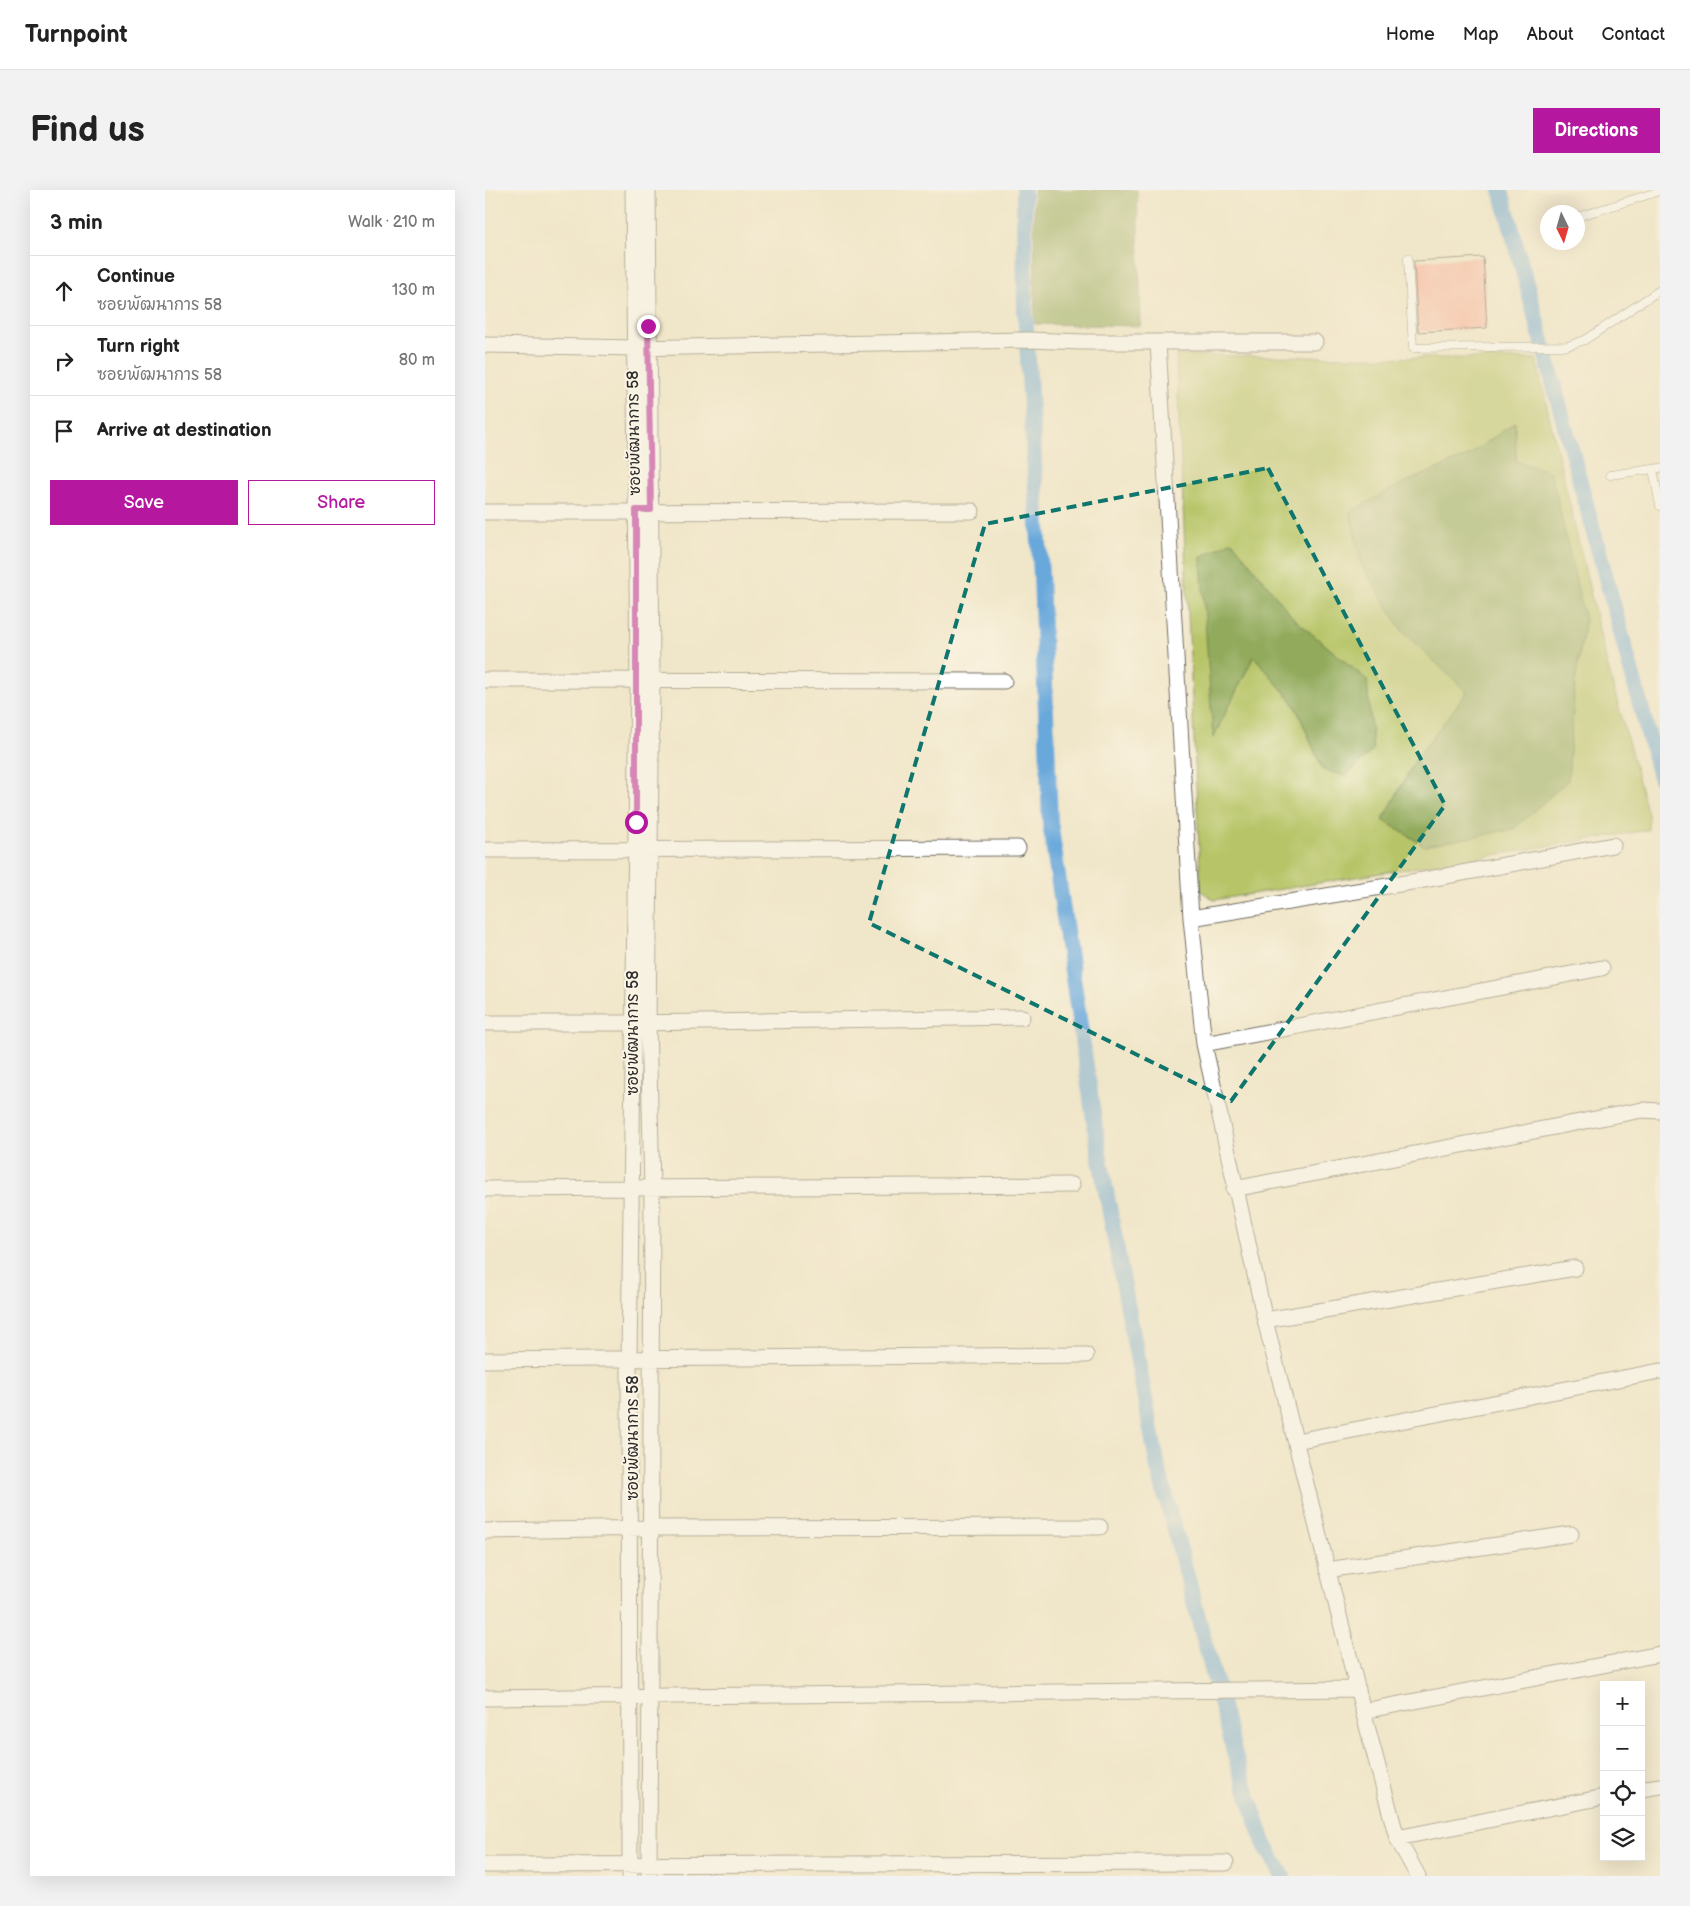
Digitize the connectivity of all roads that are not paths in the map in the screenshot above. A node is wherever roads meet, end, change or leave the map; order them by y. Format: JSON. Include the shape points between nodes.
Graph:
{"nodes":[{"id":1,"x":633,"y":190,"type":"edge"},
{"id":2,"x":648,"y":190,"type":"edge"},
{"id":3,"x":1660,"y":192,"type":"edge"},
{"id":4,"x":1585,"y":215,"type":"edge"},
{"id":5,"x":1408,"y":258,"type":"dead end"},
{"id":6,"x":1660,"y":290,"type":"edge"},
{"id":7,"x":1158,"y":342,"type":"junction"},
{"id":8,"x":1315,"y":342,"type":"dead end"},
{"id":9,"x":485,"y":345,"type":"edge"},
{"id":10,"x":642,"y":348,"type":"junction"},
{"id":11,"x":1657,"y":469,"type":"edge"},
{"id":12,"x":1610,"y":475,"type":"dead end"},
{"id":13,"x":1660,"y":506,"type":"edge"},
{"id":14,"x":644,"y":510,"type":"junction"},
{"id":15,"x":972,"y":510,"type":"dead end"},
{"id":16,"x":485,"y":512,"type":"edge"},
{"id":17,"x":645,"y":679,"type":"junction"},
{"id":18,"x":485,"y":680,"type":"edge"},
{"id":19,"x":1004,"y":681,"type":"dead end"},
{"id":20,"x":1613,"y":846,"type":"dead end"},
{"id":21,"x":1018,"y":848,"type":"dead end"},
{"id":22,"x":643,"y":849,"type":"junction"},
{"id":23,"x":485,"y":850,"type":"edge"},
{"id":24,"x":1191,"y":918,"type":"junction"},
{"id":25,"x":1602,"y":968,"type":"dead end"},
{"id":26,"x":1022,"y":1017,"type":"dead end"},
{"id":27,"x":485,"y":1023,"type":"edge"},
{"id":28,"x":641,"y":1023,"type":"junction"},
{"id":29,"x":1204,"y":1044,"type":"junction"},
{"id":30,"x":1660,"y":1111,"type":"edge"},
{"id":31,"x":1072,"y":1185,"type":"dead end"},
{"id":32,"x":485,"y":1189,"type":"edge"},
{"id":33,"x":632,"y":1189,"type":"junction"},
{"id":34,"x":651,"y":1189,"type":"junction"},
{"id":35,"x":1234,"y":1189,"type":"junction"},
{"id":36,"x":1575,"y":1268,"type":"dead end"},
{"id":37,"x":1265,"y":1320,"type":"junction"},
{"id":38,"x":1086,"y":1355,"type":"dead end"},
{"id":39,"x":485,"y":1360,"type":"edge"},
{"id":40,"x":629,"y":1360,"type":"junction"},
{"id":41,"x":649,"y":1360,"type":"junction"},
{"id":42,"x":1660,"y":1371,"type":"edge"},
{"id":43,"x":1296,"y":1441,"type":"junction"},
{"id":44,"x":1100,"y":1527,"type":"dead end"},
{"id":45,"x":651,"y":1528,"type":"junction"},
{"id":46,"x":628,"y":1529,"type":"junction"},
{"id":47,"x":485,"y":1531,"type":"edge"},
{"id":48,"x":1571,"y":1534,"type":"dead end"},
{"id":49,"x":1327,"y":1570,"type":"junction"},
{"id":50,"x":1660,"y":1654,"type":"edge"},
{"id":51,"x":1358,"y":1689,"type":"junction"},
{"id":52,"x":629,"y":1697,"type":"junction"},
{"id":53,"x":650,"y":1697,"type":"junction"},
{"id":54,"x":485,"y":1698,"type":"edge"},
{"id":55,"x":1363,"y":1711,"type":"junction"},
{"id":56,"x":1660,"y":1786,"type":"edge"},
{"id":57,"x":1645,"y":1789,"type":"edge"},
{"id":58,"x":1600,"y":1798,"type":"edge"},
{"id":59,"x":1397,"y":1838,"type":"junction"},
{"id":60,"x":1226,"y":1863,"type":"dead end"},
{"id":61,"x":485,"y":1866,"type":"edge"},
{"id":62,"x":630,"y":1871,"type":"edge"},
{"id":63,"x":649,"y":1871,"type":"edge"},
{"id":64,"x":1418,"y":1876,"type":"edge"}],
"edges":[{"from":1,"to":10,"type":"street","name":"ซอยพัฒนาการ 58"},
{"from":2,"to":10,"type":"street","name":"ซอยพัฒนาการ 58"},
{"from":3,"to":4,"type":"lane"},
{"from":5,"to":6,"type":"lane","via":[[1413,348],[1567,346],[1585,340]]},
{"from":7,"to":8,"type":"street"},
{"from":7,"to":10,"type":"street","via":[[1028,340]]},
{"from":7,"to":24,"type":"street"},
{"from":9,"to":10,"type":"street"},
{"from":10,"to":14,"type":"street","name":"ซอยพัฒนาการ 58"},
{"from":11,"to":12,"type":"lane"},
{"from":11,"to":13,"type":"lane"},
{"from":14,"to":15,"type":"street"},
{"from":14,"to":16,"type":"street"},
{"from":14,"to":17,"type":"street","name":"ซอยพัฒนาการ 58"},
{"from":17,"to":18,"type":"street"},
{"from":17,"to":19,"type":"street"},
{"from":17,"to":22,"type":"street","name":"ซอยพัฒนาการ 58"},
{"from":20,"to":24,"type":"street"},
{"from":21,"to":22,"type":"street"},
{"from":22,"to":23,"type":"street"},
{"from":22,"to":28,"type":"street","name":"ซอยพัฒนาการ 58"},
{"from":24,"to":29,"type":"street"},
{"from":25,"to":29,"type":"street"},
{"from":26,"to":28,"type":"street"},
{"from":27,"to":28,"type":"street"},
{"from":28,"to":33,"type":"street","name":"ซอยพัฒนาการ 58"},
{"from":28,"to":34,"type":"street","name":"ซอยพัฒนาการ 58"},
{"from":29,"to":35,"type":"street"},
{"from":30,"to":35,"type":"street","via":[[1642,1110]]},
{"from":31,"to":34,"type":"street"},
{"from":32,"to":33,"type":"street"},
{"from":33,"to":34,"type":"street"},
{"from":33,"to":40,"type":"street","name":"ซอยพัฒนาการ 58"},
{"from":34,"to":41,"type":"street","name":"ซอยพัฒนาการ 58"},
{"from":35,"to":37,"type":"street"},
{"from":36,"to":37,"type":"street"},
{"from":37,"to":43,"type":"street"},
{"from":38,"to":41,"type":"street"},
{"from":39,"to":40,"type":"street"},
{"from":40,"to":41,"type":"street"},
{"from":40,"to":46,"type":"street","name":"ซอยพัฒนาการ 58"},
{"from":41,"to":45,"type":"street","name":"ซอยพัฒนาการ 58"},
{"from":42,"to":43,"type":"street"},
{"from":43,"to":49,"type":"street"},
{"from":44,"to":45,"type":"street"},
{"from":45,"to":46,"type":"street"},
{"from":45,"to":53,"type":"street","name":"ซอยพัฒนาการ 58"},
{"from":46,"to":47,"type":"street"},
{"from":46,"to":52,"type":"street","name":"ซอยพัฒนาการ 58"},
{"from":48,"to":49,"type":"street"},
{"from":49,"to":51,"type":"street"},
{"from":50,"to":55,"type":"street"},
{"from":51,"to":53,"type":"street"},
{"from":51,"to":55,"type":"street"},
{"from":52,"to":53,"type":"street"},
{"from":52,"to":54,"type":"street"},
{"from":52,"to":62,"type":"street","name":"ซอยพัฒนาการ 58"},
{"from":53,"to":63,"type":"street","name":"ซอยพัฒนาการ 58"},
{"from":55,"to":59,"type":"street"},
{"from":56,"to":57,"type":"street"},
{"from":58,"to":59,"type":"street"},
{"from":59,"to":64,"type":"street"},
{"from":60,"to":63,"type":"street"},
{"from":61,"to":62,"type":"street"},
{"from":62,"to":63,"type":"street"}]}
